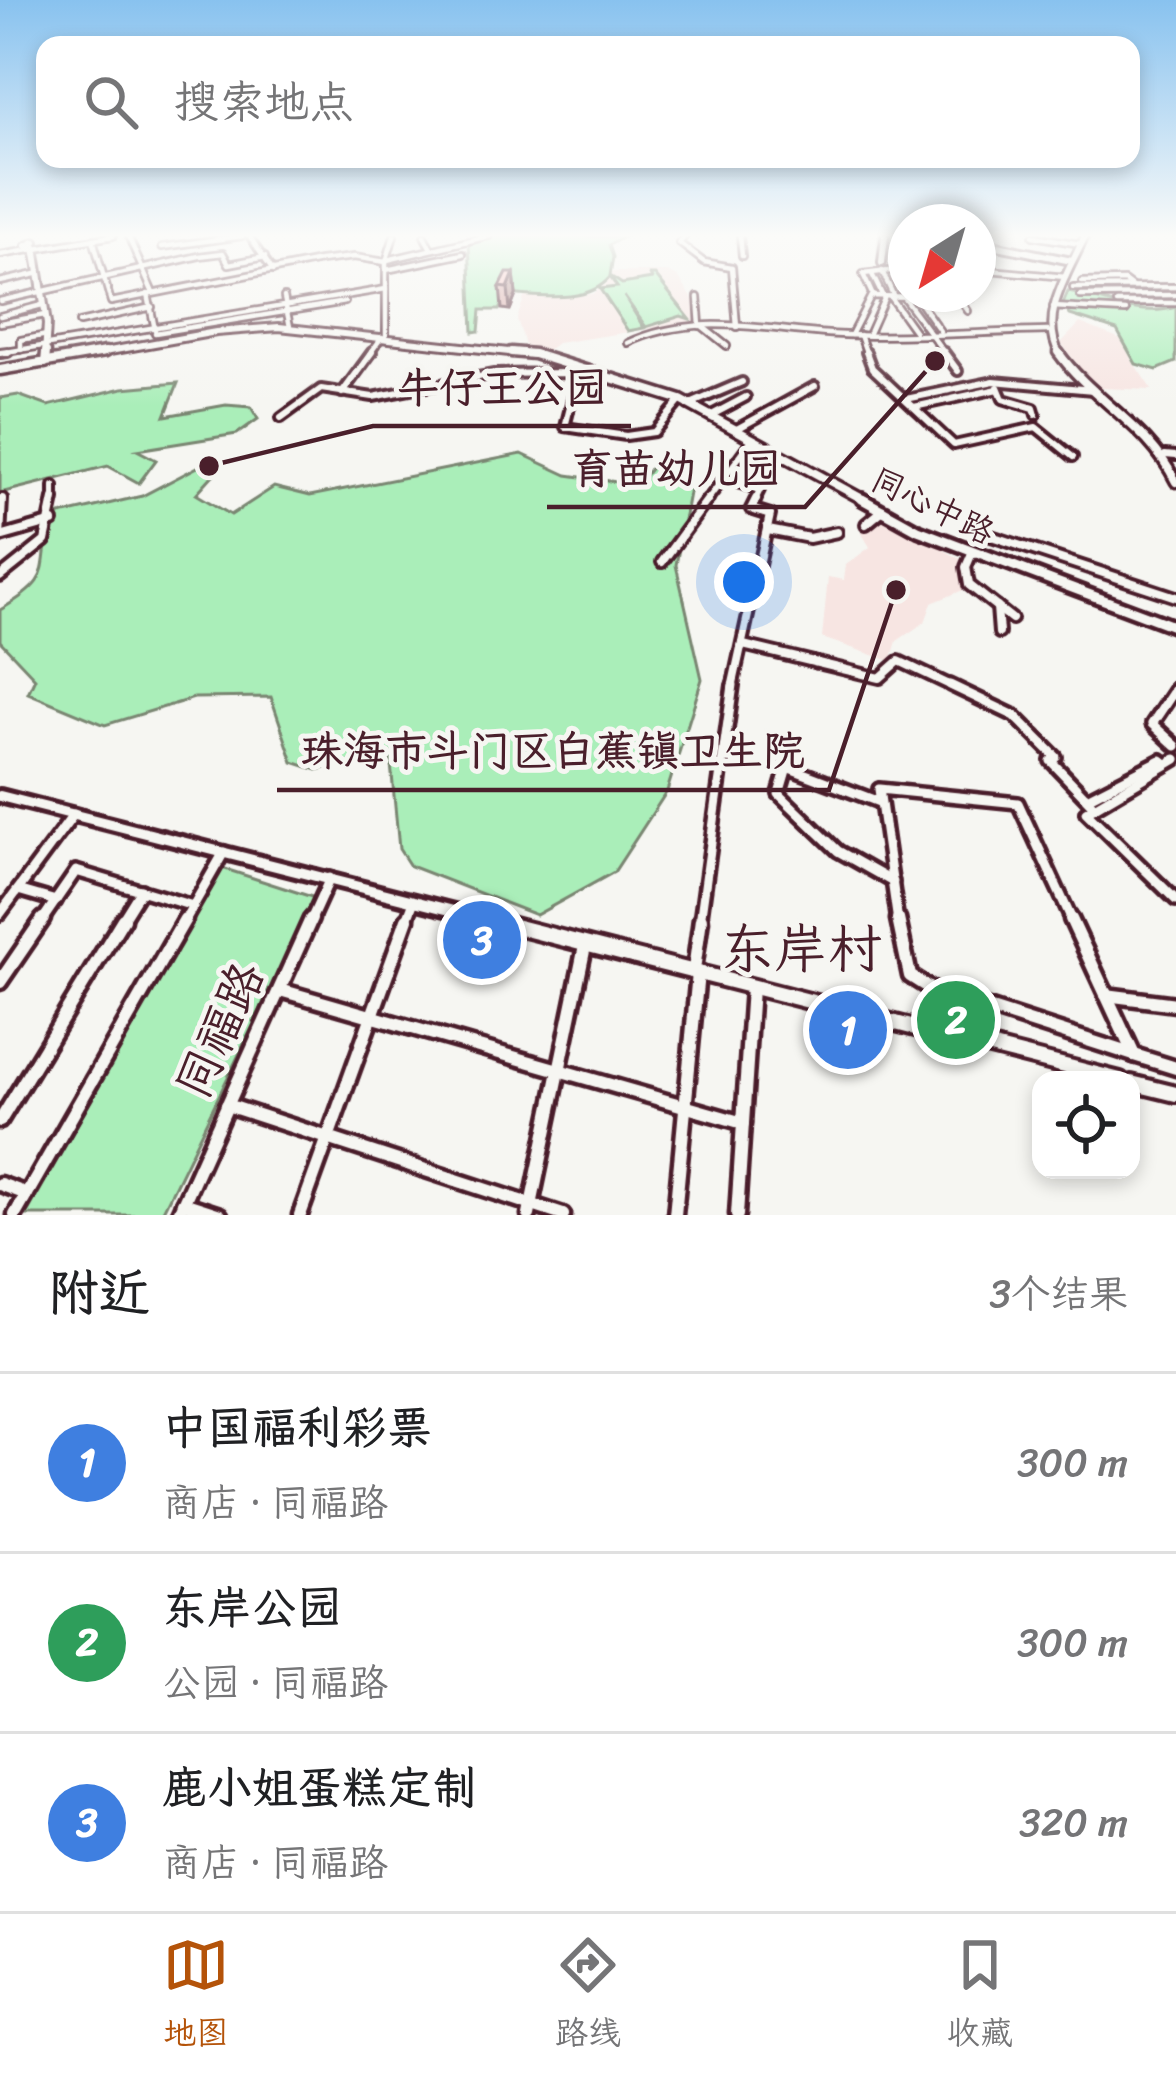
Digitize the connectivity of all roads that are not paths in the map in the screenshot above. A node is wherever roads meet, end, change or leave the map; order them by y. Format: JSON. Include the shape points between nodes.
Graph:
{"nodes":[{"id":1,"x":38,"y":292,"type":"edge"},
{"id":2,"x":35,"y":293,"type":"edge"},
{"id":3,"x":109,"y":293,"type":"edge"},
{"id":4,"x":158,"y":293,"type":"edge"},
{"id":5,"x":363,"y":293,"type":"edge"},
{"id":6,"x":386,"y":293,"type":"edge"},
{"id":7,"x":734,"y":293,"type":"edge"},
{"id":8,"x":872,"y":293,"type":"edge"},
{"id":9,"x":1059,"y":293,"type":"edge"},
{"id":10,"x":1077,"y":293,"type":"edge"},
{"id":11,"x":1107,"y":293,"type":"edge"},
{"id":12,"x":1138,"y":293,"type":"edge"},
{"id":13,"x":1165,"y":293,"type":"edge"},
{"id":14,"x":1171,"y":293,"type":"edge"},
{"id":15,"x":151,"y":294,"type":"junction"},
{"id":16,"x":1110,"y":295,"type":"junction"},
{"id":17,"x":1141,"y":295,"type":"junction"},
{"id":18,"x":873,"y":296,"type":"junction"},
{"id":19,"x":1080,"y":296,"type":"junction"},
{"id":20,"x":698,"y":297,"type":"dead end"},
{"id":21,"x":888,"y":297,"type":"edge"},
{"id":22,"x":0,"y":301,"type":"edge"},
{"id":23,"x":345,"y":302,"type":"dead end"},
{"id":24,"x":888,"y":303,"type":"edge"},
{"id":25,"x":1118,"y":303,"type":"junction"},
{"id":26,"x":1150,"y":303,"type":"junction"},
{"id":27,"x":42,"y":305,"type":"junction"},
{"id":28,"x":285,"y":305,"type":"junction"},
{"id":29,"x":152,"y":307,"type":"junction"},
{"id":30,"x":1053,"y":307,"type":"junction"},
{"id":31,"x":1084,"y":311,"type":"junction"},
{"id":32,"x":902,"y":312,"type":"edge"},
{"id":33,"x":908,"y":312,"type":"edge"},
{"id":34,"x":927,"y":312,"type":"edge"},
{"id":35,"x":45,"y":315,"type":"junction"},
{"id":36,"x":0,"y":319,"type":"edge"},
{"id":37,"x":80,"y":323,"type":"dead end"},
{"id":38,"x":701,"y":326,"type":"junction"},
{"id":39,"x":290,"y":327,"type":"junction"},
{"id":40,"x":737,"y":327,"type":"junction"},
{"id":41,"x":154,"y":330,"type":"junction"},
{"id":42,"x":1048,"y":331,"type":"junction"},
{"id":43,"x":929,"y":332,"type":"junction"},
{"id":44,"x":941,"y":332,"type":"junction"},
{"id":45,"x":915,"y":333,"type":"junction"},
{"id":46,"x":47,"y":335,"type":"junction"},
{"id":47,"x":860,"y":335,"type":"junction"},
{"id":48,"x":384,"y":336,"type":"junction"},
{"id":49,"x":628,"y":343,"type":"dead end"},
{"id":50,"x":156,"y":344,"type":"junction"},
{"id":51,"x":47,"y":345,"type":"junction"},
{"id":52,"x":728,"y":346,"type":"dead end"},
{"id":53,"x":21,"y":350,"type":"junction"},
{"id":54,"x":0,"y":353,"type":"edge"},
{"id":55,"x":45,"y":363,"type":"junction"},
{"id":56,"x":0,"y":370,"type":"edge"},
{"id":57,"x":585,"y":370,"type":"junction"},
{"id":58,"x":958,"y":371,"type":"dead end"},
{"id":59,"x":572,"y":376,"type":"junction"},
{"id":60,"x":742,"y":382,"type":"dead end"},
{"id":61,"x":996,"y":385,"type":"junction"},
{"id":62,"x":815,"y":386,"type":"dead end"},
{"id":63,"x":1099,"y":391,"type":"junction"},
{"id":64,"x":341,"y":394,"type":"junction"},
{"id":65,"x":746,"y":397,"type":"dead end"},
{"id":66,"x":905,"y":399,"type":"junction"},
{"id":67,"x":685,"y":403,"type":"junction"},
{"id":68,"x":914,"y":407,"type":"junction"},
{"id":69,"x":1036,"y":415,"type":"dead end"},
{"id":70,"x":709,"y":416,"type":"junction"},
{"id":71,"x":281,"y":418,"type":"dead end"},
{"id":72,"x":734,"y":431,"type":"junction"},
{"id":73,"x":751,"y":441,"type":"junction"},
{"id":74,"x":1165,"y":455,"type":"junction"},
{"id":75,"x":1176,"y":456,"type":"edge"},
{"id":76,"x":1073,"y":457,"type":"dead end"},
{"id":77,"x":725,"y":479,"type":"junction"},
{"id":78,"x":1176,"y":482,"type":"edge"},
{"id":79,"x":54,"y":486,"type":"dead end"},
{"id":80,"x":2,"y":499,"type":"edge"},
{"id":81,"x":883,"y":510,"type":"junction"},
{"id":82,"x":55,"y":521,"type":"junction"},
{"id":83,"x":866,"y":524,"type":"dead end"},
{"id":84,"x":767,"y":530,"type":"junction"},
{"id":85,"x":837,"y":532,"type":"dead end"},
{"id":86,"x":980,"y":532,"type":"dead end"},
{"id":87,"x":0,"y":537,"type":"edge"},
{"id":88,"x":972,"y":553,"type":"junction"},
{"id":89,"x":662,"y":562,"type":"dead end"},
{"id":90,"x":0,"y":577,"type":"edge"},
{"id":91,"x":1176,"y":597,"type":"edge"},
{"id":92,"x":997,"y":607,"type":"junction"},
{"id":93,"x":1012,"y":619,"type":"dead end"},
{"id":94,"x":1173,"y":626,"type":"edge"},
{"id":95,"x":999,"y":633,"type":"dead end"},
{"id":96,"x":1176,"y":638,"type":"edge"},
{"id":97,"x":743,"y":645,"type":"junction"},
{"id":98,"x":1176,"y":688,"type":"edge"},
{"id":99,"x":1176,"y":746,"type":"edge"},
{"id":100,"x":1171,"y":762,"type":"edge"},
{"id":101,"x":0,"y":796,"type":"edge"},
{"id":102,"x":1090,"y":801,"type":"junction"},
{"id":103,"x":880,"y":802,"type":"junction"},
{"id":104,"x":74,"y":813,"type":"junction"},
{"id":105,"x":224,"y":851,"type":"junction"},
{"id":106,"x":330,"y":878,"type":"junction"},
{"id":107,"x":893,"y":882,"type":"junction"},
{"id":108,"x":18,"y":890,"type":"junction"},
{"id":109,"x":141,"y":890,"type":"junction"},
{"id":110,"x":414,"y":900,"type":"junction"},
{"id":111,"x":1176,"y":900,"type":"edge"},
{"id":112,"x":56,"y":901,"type":"junction"},
{"id":113,"x":193,"y":906,"type":"junction"},
{"id":114,"x":0,"y":914,"type":"edge"},
{"id":115,"x":585,"y":945,"type":"junction"},
{"id":116,"x":695,"y":972,"type":"junction"},
{"id":117,"x":0,"y":982,"type":"edge"},
{"id":118,"x":752,"y":987,"type":"junction"},
{"id":119,"x":280,"y":990,"type":"junction"},
{"id":120,"x":932,"y":990,"type":"junction"},
{"id":121,"x":1106,"y":995,"type":"junction"},
{"id":122,"x":1176,"y":1004,"type":"edge"},
{"id":123,"x":372,"y":1016,"type":"junction"},
{"id":124,"x":926,"y":1031,"type":"junction"},
{"id":125,"x":1134,"y":1055,"type":"junction"},
{"id":126,"x":1176,"y":1068,"type":"edge"},
{"id":127,"x":559,"y":1070,"type":"junction"},
{"id":128,"x":1084,"y":1071,"type":"edge"},
{"id":129,"x":1140,"y":1085,"type":"edge"},
{"id":130,"x":1176,"y":1094,"type":"edge"},
{"id":131,"x":227,"y":1105,"type":"junction"},
{"id":132,"x":686,"y":1106,"type":"junction"},
{"id":133,"x":0,"y":1121,"type":"edge"},
{"id":134,"x":743,"y":1123,"type":"junction"},
{"id":135,"x":328,"y":1138,"type":"junction"},
{"id":136,"x":0,"y":1184,"type":"edge"},
{"id":137,"x":27,"y":1194,"type":"junction"},
{"id":138,"x":181,"y":1209,"type":"edge"},
{"id":139,"x":530,"y":1210,"type":"edge"},
{"id":140,"x":14,"y":1215,"type":"edge"},
{"id":141,"x":220,"y":1215,"type":"edge"},
{"id":142,"x":300,"y":1215,"type":"edge"},
{"id":143,"x":563,"y":1215,"type":"edge"},
{"id":144,"x":675,"y":1215,"type":"edge"},
{"id":145,"x":737,"y":1215,"type":"edge"}],
"edges":[{"from":1,"to":27,"type":"street"},
{"from":2,"to":22,"type":"street"},
{"from":3,"to":15,"type":"street","via":[[112,302]]},
{"from":4,"to":15,"type":"street"},
{"from":5,"to":28,"type":"street"},
{"from":6,"to":48,"type":"street"},
{"from":7,"to":40,"type":"street"},
{"from":8,"to":18,"type":"street"},
{"from":9,"to":30,"type":"street"},
{"from":10,"to":19,"type":"street"},
{"from":11,"to":16,"type":"street"},
{"from":12,"to":17,"type":"street"},
{"from":13,"to":17,"type":"street"},
{"from":14,"to":26,"type":"street"},
{"from":15,"to":29,"type":"street"},
{"from":16,"to":17,"type":"street"},
{"from":16,"to":19,"type":"street"},
{"from":16,"to":25,"type":"street"},
{"from":17,"to":26,"type":"street"},
{"from":18,"to":21,"type":"street"},
{"from":18,"to":47,"type":"street"},
{"from":19,"to":31,"type":"street"},
{"from":20,"to":38,"type":"street"},
{"from":23,"to":28,"type":"street"},
{"from":24,"to":47,"type":"street"},
{"from":25,"to":26,"type":"street"},
{"from":25,"to":31,"type":"street","via":[[1126,311]]},
{"from":27,"to":35,"type":"street"},
{"from":27,"to":36,"type":"street"},
{"from":28,"to":39,"type":"street"},
{"from":28,"to":41,"type":"street"},
{"from":29,"to":37,"type":"street"},
{"from":29,"to":41,"type":"street"},
{"from":30,"to":31,"type":"street"},
{"from":30,"to":42,"type":"street"},
{"from":32,"to":45,"type":"street"},
{"from":33,"to":43,"type":"street"},
{"from":34,"to":44,"type":"street"},
{"from":35,"to":36,"type":"street"},
{"from":35,"to":46,"type":"street"},
{"from":38,"to":40,"type":"street"},
{"from":38,"to":49,"type":"street"},
{"from":38,"to":52,"type":"street"},
{"from":39,"to":48,"type":"street","name":"同心中路"},
{"from":39,"to":50,"type":"street","name":"同心中路"},
{"from":40,"to":47,"type":"street"},
{"from":41,"to":50,"type":"street"},
{"from":41,"to":51,"type":"street"},
{"from":42,"to":44,"type":"street"},
{"from":42,"to":63,"type":"street","via":[[1058,353]]},
{"from":43,"to":44,"type":"street"},
{"from":43,"to":45,"type":"street"},
{"from":43,"to":58,"type":"street"},
{"from":45,"to":47,"type":"street"},
{"from":46,"to":51,"type":"street"},
{"from":46,"to":53,"type":"street","via":[[21,340]]},
{"from":47,"to":66,"type":"street","via":[[872,368]]},
{"from":48,"to":57,"type":"street","name":"同心中路","via":[[521,352]]},
{"from":48,"to":64,"type":"street"},
{"from":50,"to":55,"type":"street","name":"同心中路"},
{"from":51,"to":53,"type":"street"},
{"from":51,"to":55,"type":"street"},
{"from":53,"to":54,"type":"street"},
{"from":55,"to":56,"type":"street","name":"同心中路"},
{"from":57,"to":59,"type":"street"},
{"from":57,"to":67,"type":"street","name":"同心中路"},
{"from":59,"to":64,"type":"street","via":[[494,374],[373,397]]},
{"from":59,"to":67,"type":"street","via":[[565,427],[654,433]]},
{"from":60,"to":67,"type":"street"},
{"from":61,"to":63,"type":"street"},
{"from":61,"to":66,"type":"street"},
{"from":61,"to":68,"type":"street"},
{"from":61,"to":69,"type":"street","via":[[1003,399]]},
{"from":62,"to":72,"type":"street"},
{"from":63,"to":74,"type":"street"},
{"from":64,"to":71,"type":"street","via":[[321,389]]},
{"from":65,"to":70,"type":"street"},
{"from":66,"to":68,"type":"street"},
{"from":67,"to":70,"type":"street","name":"同心中路"},
{"from":68,"to":76,"type":"street","via":[[954,445],[1036,428]]},
{"from":70,"to":72,"type":"street","name":"同心中路"},
{"from":72,"to":73,"type":"street","name":"同心中路"},
{"from":73,"to":77,"type":"street"},
{"from":73,"to":81,"type":"street","name":"同心中路"},
{"from":74,"to":75,"type":"street"},
{"from":74,"to":78,"type":"street"},
{"from":77,"to":84,"type":"street","via":[[760,490],[751,509],[770,515]]},
{"from":77,"to":89,"type":"street"},
{"from":79,"to":82,"type":"street"},
{"from":80,"to":87,"type":"street"},
{"from":81,"to":83,"type":"street"},
{"from":81,"to":88,"type":"street","name":"同心中路"},
{"from":82,"to":87,"type":"street"},
{"from":82,"to":90,"type":"street","via":[[40,550]]},
{"from":84,"to":85,"type":"street","via":[[809,538]]},
{"from":84,"to":97,"type":"street"},
{"from":86,"to":91,"type":"street"},
{"from":88,"to":92,"type":"street","via":[[969,585]]},
{"from":88,"to":94,"type":"street","name":"同心中路"},
{"from":92,"to":93,"type":"street"},
{"from":92,"to":95,"type":"street"},
{"from":94,"to":96,"type":"street"},
{"from":97,"to":102,"type":"street","via":[[880,678],[899,661],[1015,716]]},
{"from":97,"to":116,"type":"street","via":[[716,783]]},
{"from":98,"to":99,"type":"street","via":[[1152,724]]},
{"from":100,"to":102,"type":"street"},
{"from":101,"to":104,"type":"street"},
{"from":102,"to":111,"type":"street","via":[[1086,812]]},
{"from":103,"to":107,"type":"street"},
{"from":103,"to":107,"type":"street","via":[[787,767],[779,794],[824,839]]},
{"from":103,"to":121,"type":"street","via":[[879,789],[1018,803]]},
{"from":104,"to":105,"type":"street"},
{"from":104,"to":108,"type":"street"},
{"from":105,"to":106,"type":"street"},
{"from":105,"to":113,"type":"street"},
{"from":106,"to":110,"type":"street"},
{"from":106,"to":119,"type":"street","name":"同福路"},
{"from":107,"to":120,"type":"street","via":[[906,970]]},
{"from":108,"to":112,"type":"street"},
{"from":108,"to":114,"type":"street"},
{"from":109,"to":112,"type":"street","via":[[76,871]]},
{"from":109,"to":113,"type":"street"},
{"from":109,"to":133,"type":"street"},
{"from":110,"to":115,"type":"street"},
{"from":110,"to":123,"type":"street"},
{"from":112,"to":117,"type":"street"},
{"from":113,"to":137,"type":"street"},
{"from":115,"to":116,"type":"street"},
{"from":115,"to":127,"type":"street"},
{"from":116,"to":118,"type":"street"},
{"from":116,"to":132,"type":"street"},
{"from":118,"to":124,"type":"street"},
{"from":118,"to":134,"type":"street"},
{"from":119,"to":123,"type":"street"},
{"from":119,"to":131,"type":"street","name":"同福路"},
{"from":120,"to":124,"type":"street"},
{"from":120,"to":125,"type":"street"},
{"from":121,"to":122,"type":"street"},
{"from":121,"to":125,"type":"street"},
{"from":123,"to":127,"type":"street"},
{"from":123,"to":135,"type":"street"},
{"from":124,"to":128,"type":"street"},
{"from":125,"to":126,"type":"street"},
{"from":127,"to":132,"type":"street"},
{"from":127,"to":139,"type":"street"},
{"from":129,"to":130,"type":"street"},
{"from":131,"to":135,"type":"street"},
{"from":131,"to":138,"type":"street","name":"同福路"},
{"from":132,"to":134,"type":"street"},
{"from":132,"to":144,"type":"street"},
{"from":134,"to":145,"type":"street"},
{"from":135,"to":139,"type":"street"},
{"from":135,"to":142,"type":"street"},
{"from":136,"to":137,"type":"street"},
{"from":137,"to":140,"type":"street"},
{"from":138,"to":141,"type":"street"},
{"from":139,"to":143,"type":"street"}]}
